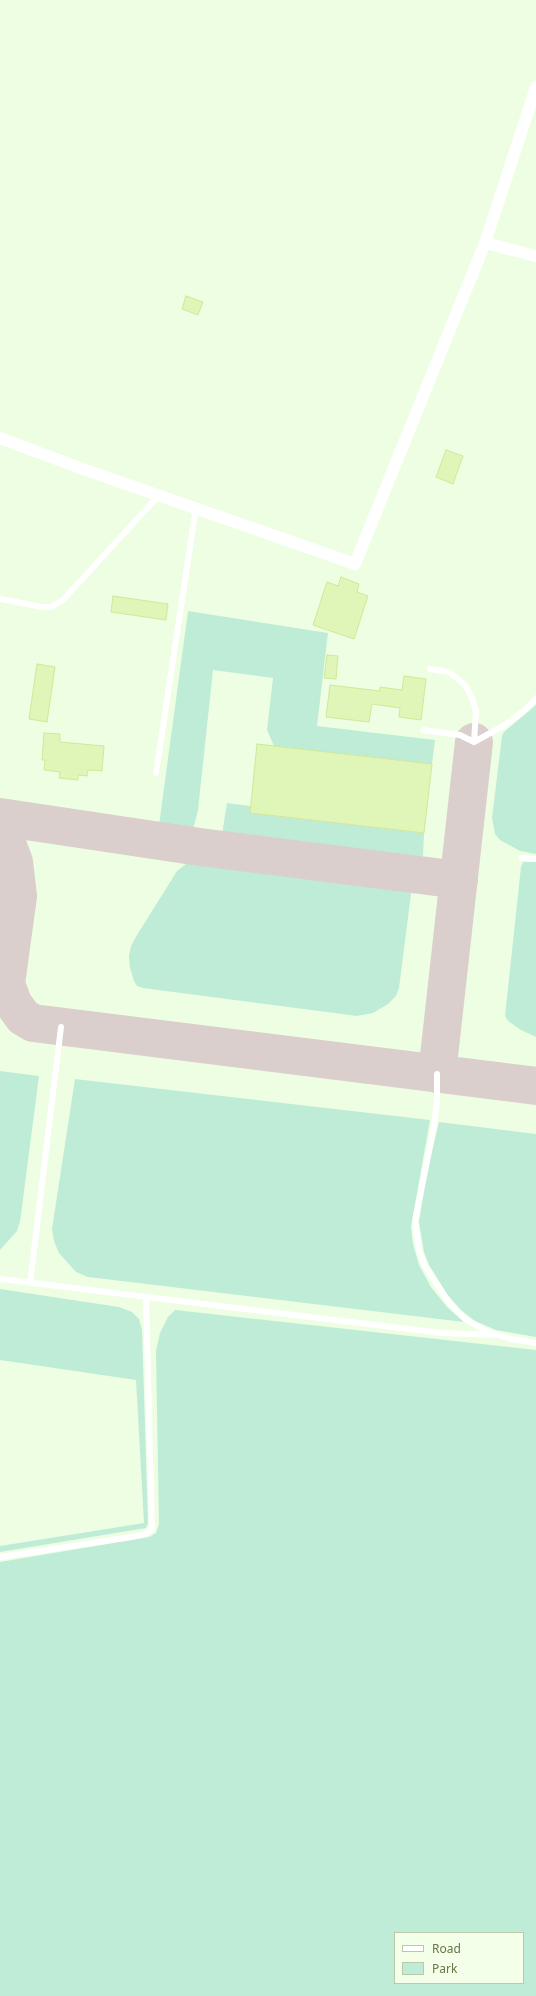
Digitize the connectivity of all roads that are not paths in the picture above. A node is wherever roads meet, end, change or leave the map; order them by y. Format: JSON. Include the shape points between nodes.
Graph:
{"nodes":[{"id":1,"x":536,"y":87,"type":"edge"},
{"id":2,"x":485,"y":243,"type":"junction"},
{"id":3,"x":536,"y":256,"type":"edge"},
{"id":4,"x":0,"y":438,"type":"edge"},
{"id":5,"x":160,"y":494,"type":"junction"},
{"id":6,"x":196,"y":507,"type":"junction"},
{"id":7,"x":0,"y":599,"type":"edge"},
{"id":8,"x":430,"y":669,"type":"dead end"},
{"id":9,"x":536,"y":698,"type":"edge"},
{"id":10,"x":422,"y":730,"type":"dead end"},
{"id":11,"x":474,"y":742,"type":"junction"},
{"id":12,"x":156,"y":773,"type":"dead end"},
{"id":13,"x":522,"y":858,"type":"dead end"},
{"id":14,"x":536,"y":859,"type":"edge"},
{"id":15,"x":61,"y":1027,"type":"dead end"},
{"id":16,"x":437,"y":1074,"type":"dead end"},
{"id":17,"x":0,"y":1278,"type":"edge"},
{"id":18,"x":30,"y":1283,"type":"junction"},
{"id":19,"x":146,"y":1298,"type":"junction"},
{"id":20,"x":498,"y":1335,"type":"junction"},
{"id":21,"x":536,"y":1343,"type":"edge"},
{"id":22,"x":0,"y":1557,"type":"edge"}],
"edges":[{"from":1,"to":2,"type":"street"},
{"from":2,"to":3,"type":"street"},
{"from":2,"to":6,"type":"street","via":[[355,564]]},
{"from":4,"to":5,"type":"street"},
{"from":5,"to":6,"type":"street"},
{"from":5,"to":7,"type":"lane","via":[[70,594],[56,605],[43,608]]},
{"from":6,"to":12,"type":"lane"},
{"from":8,"to":11,"type":"lane","via":[[449,672],[467,689],[476,711]]},
{"from":9,"to":11,"type":"lane","via":[[505,725]]},
{"from":10,"to":11,"type":"lane","via":[[460,734]]},
{"from":13,"to":14,"type":"lane"},
{"from":15,"to":18,"type":"lane"},
{"from":16,"to":20,"type":"lane","via":[[434,1126],[415,1221],[419,1250],[425,1266],[449,1302],[477,1327]]},
{"from":17,"to":18,"type":"lane"},
{"from":18,"to":19,"type":"lane"},
{"from":19,"to":20,"type":"lane","via":[[441,1334]]},
{"from":19,"to":22,"type":"lane","via":[[152,1529],[145,1534],[131,1537]]},
{"from":20,"to":21,"type":"lane"}]}
